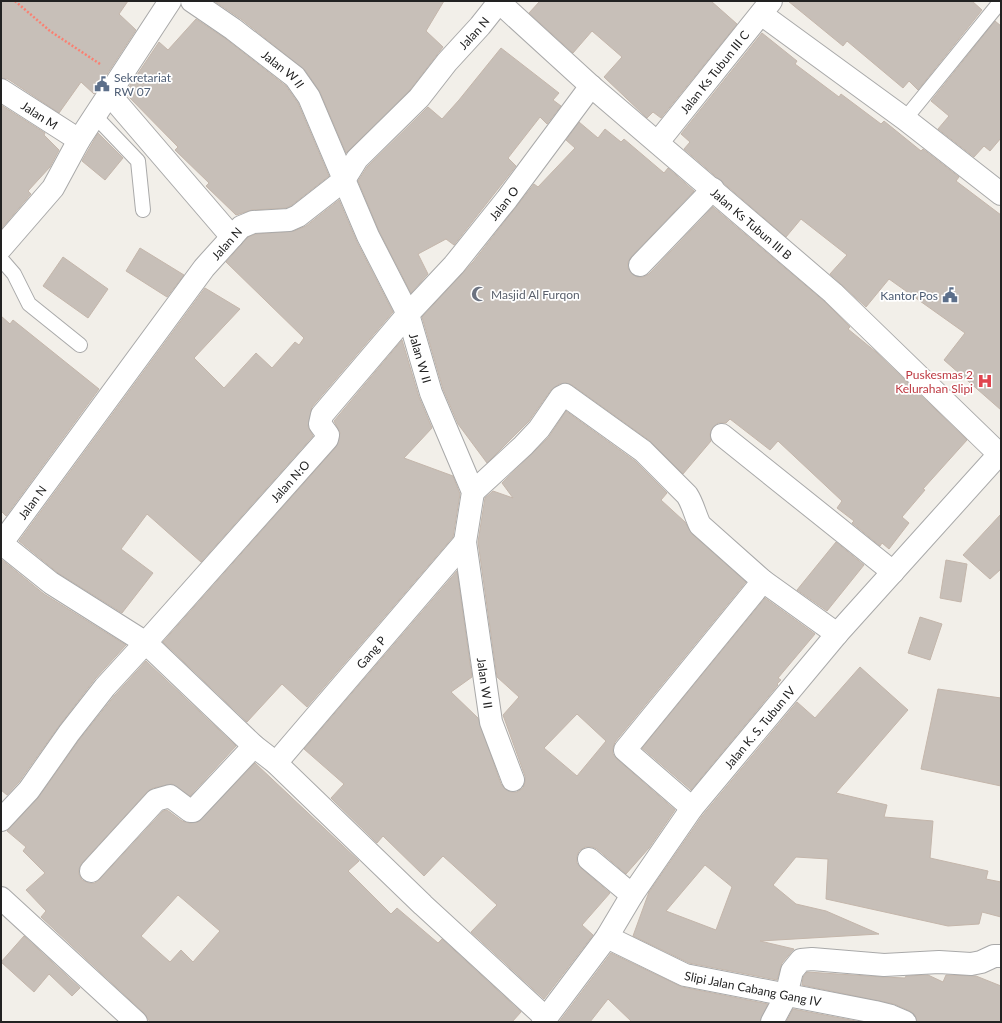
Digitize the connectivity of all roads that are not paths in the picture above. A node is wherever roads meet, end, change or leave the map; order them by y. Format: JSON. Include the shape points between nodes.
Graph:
{"nodes":[{"id":1,"x":170,"y":1,"type":"edge"},
{"id":2,"x":192,"y":1,"type":"edge"},
{"id":3,"x":1001,"y":1,"type":"edge"},
{"id":4,"x":499,"y":2,"type":"edge"},
{"id":5,"x":766,"y":8,"type":"edge"},
{"id":6,"x":115,"y":86,"type":"junction"},
{"id":7,"x":592,"y":86,"type":"junction"},
{"id":8,"x":1,"y":90,"type":"edge"},
{"id":9,"x":95,"y":116,"type":"junction"},
{"id":10,"x":905,"y":119,"type":"junction"},
{"id":11,"x":79,"y":140,"type":"junction"},
{"id":12,"x":658,"y":142,"type":"junction"},
{"id":13,"x":344,"y":180,"type":"junction"},
{"id":14,"x":713,"y":189,"type":"junction"},
{"id":15,"x":1001,"y":194,"type":"edge"},
{"id":16,"x":143,"y":210,"type":"dead end"},
{"id":17,"x":232,"y":237,"type":"junction"},
{"id":18,"x":1,"y":248,"type":"edge"},
{"id":19,"x":1,"y":259,"type":"edge"},
{"id":20,"x":640,"y":265,"type":"dead end"},
{"id":21,"x":408,"y":314,"type":"junction"},
{"id":22,"x":80,"y":345,"type":"dead end"},
{"id":23,"x":722,"y":435,"type":"dead end"},
{"id":24,"x":1000,"y":453,"type":"edge"},
{"id":25,"x":473,"y":492,"type":"junction"},
{"id":26,"x":466,"y":542,"type":"junction"},
{"id":27,"x":1,"y":543,"type":"edge"},
{"id":28,"x":893,"y":572,"type":"junction"},
{"id":29,"x":763,"y":581,"type":"junction"},
{"id":30,"x":837,"y":634,"type":"junction"},
{"id":31,"x":146,"y":643,"type":"junction"},
{"id":32,"x":254,"y":746,"type":"junction"},
{"id":33,"x":276,"y":763,"type":"junction"},
{"id":34,"x":513,"y":780,"type":"dead end"},
{"id":35,"x":692,"y":808,"type":"junction"},
{"id":36,"x":1,"y":820,"type":"edge"},
{"id":37,"x":589,"y":859,"type":"dead end"},
{"id":38,"x":91,"y":871,"type":"dead end"},
{"id":39,"x":632,"y":895,"type":"junction"},
{"id":40,"x":1,"y":898,"type":"edge"},
{"id":41,"x":607,"y":937,"type":"junction"},
{"id":42,"x":1001,"y":956,"type":"edge"},
{"id":43,"x":786,"y":996,"type":"junction"},
{"id":44,"x":545,"y":1020,"type":"edge"},
{"id":45,"x":136,"y":1022,"type":"edge"},
{"id":46,"x":772,"y":1022,"type":"edge"},
{"id":47,"x":906,"y":1022,"type":"edge"}],
"edges":[{"from":1,"to":6,"type":"street"},
{"from":2,"to":13,"type":"street","name":"Jalan W II","via":[[233,29],[301,84],[309,96]]},
{"from":3,"to":10,"type":"lane"},
{"from":4,"to":7,"type":"street","name":"Jalan Ks Tubun III B"},
{"from":4,"to":13,"type":"street","name":"Jalan N","via":[[419,98],[357,159]]},
{"from":5,"to":10,"type":"street"},
{"from":5,"to":12,"type":"street","name":"Jalan Ks Tubun III C"},
{"from":6,"to":9,"type":"street"},
{"from":6,"to":17,"type":"street"},
{"from":7,"to":12,"type":"street","name":"Jalan Ks Tubun III B"},
{"from":7,"to":21,"type":"street","name":"Jalan O","via":[[502,206],[454,265]]},
{"from":8,"to":11,"type":"street","name":"Jalan M"},
{"from":9,"to":11,"type":"street"},
{"from":9,"to":16,"type":"lane","via":[[138,161]]},
{"from":10,"to":15,"type":"street"},
{"from":11,"to":18,"type":"street","via":[[52,188]]},
{"from":12,"to":14,"type":"street","name":"Jalan Ks Tubun III B"},
{"from":13,"to":17,"type":"street","name":"Jalan N","via":[[298,216],[289,220],[253,222],[241,227]]},
{"from":13,"to":21,"type":"street","name":"Jalan W II","via":[[368,236]]},
{"from":14,"to":20,"type":"street"},
{"from":14,"to":24,"type":"street","name":"Jalan Ks Tubun III B","via":[[833,293]]},
{"from":17,"to":27,"type":"street","name":"Jalan N","via":[[204,268]]},
{"from":19,"to":22,"type":"lane","via":[[14,274],[29,304]]},
{"from":21,"to":25,"type":"street","name":"Jalan W II","via":[[431,393]]},
{"from":21,"to":31,"type":"street","name":"Jalan N:O","via":[[322,415],[320,424],[328,435],[327,439]]},
{"from":23,"to":28,"type":"street"},
{"from":24,"to":28,"type":"street","name":"Jalan K. S. Tubun IV"},
{"from":25,"to":26,"type":"street","name":"Jalan W II"},
{"from":25,"to":29,"type":"street","via":[[523,446],[539,429],[561,397],[566,395],[643,451],[687,495],[700,525]]},
{"from":26,"to":33,"type":"street","name":"Gang P"},
{"from":26,"to":34,"type":"street","name":"Jalan W II","via":[[491,722]]},
{"from":27,"to":31,"type":"street","via":[[51,583]]},
{"from":28,"to":30,"type":"street","name":"Jalan K. S. Tubun IV"},
{"from":29,"to":30,"type":"street"},
{"from":29,"to":35,"type":"street","via":[[624,750]]},
{"from":30,"to":35,"type":"street","name":"Jalan K. S. Tubun IV"},
{"from":31,"to":32,"type":"street"},
{"from":31,"to":36,"type":"street","via":[[105,687],[29,790]]},
{"from":32,"to":33,"type":"street"},
{"from":32,"to":38,"type":"street","via":[[193,811],[170,796],[156,800]]},
{"from":33,"to":44,"type":"street"},
{"from":35,"to":39,"type":"street","name":"Jalan K. S. Tubun IV"},
{"from":37,"to":39,"type":"street"},
{"from":39,"to":41,"type":"street","name":"Jalan K. S. Tubun IV"},
{"from":40,"to":45,"type":"street"},
{"from":41,"to":43,"type":"street","name":"Slipi Jalan Cabang Gang IV","via":[[685,975]]},
{"from":41,"to":44,"type":"street","name":"Jalan K. S. Tubun IV"},
{"from":42,"to":43,"type":"street","via":[[971,964],[939,962],[884,965],[801,960],[792,971]]},
{"from":43,"to":46,"type":"street"},
{"from":43,"to":47,"type":"street","name":"Slipi Jalan Cabang Gang IV","via":[[875,1012]]}]}
